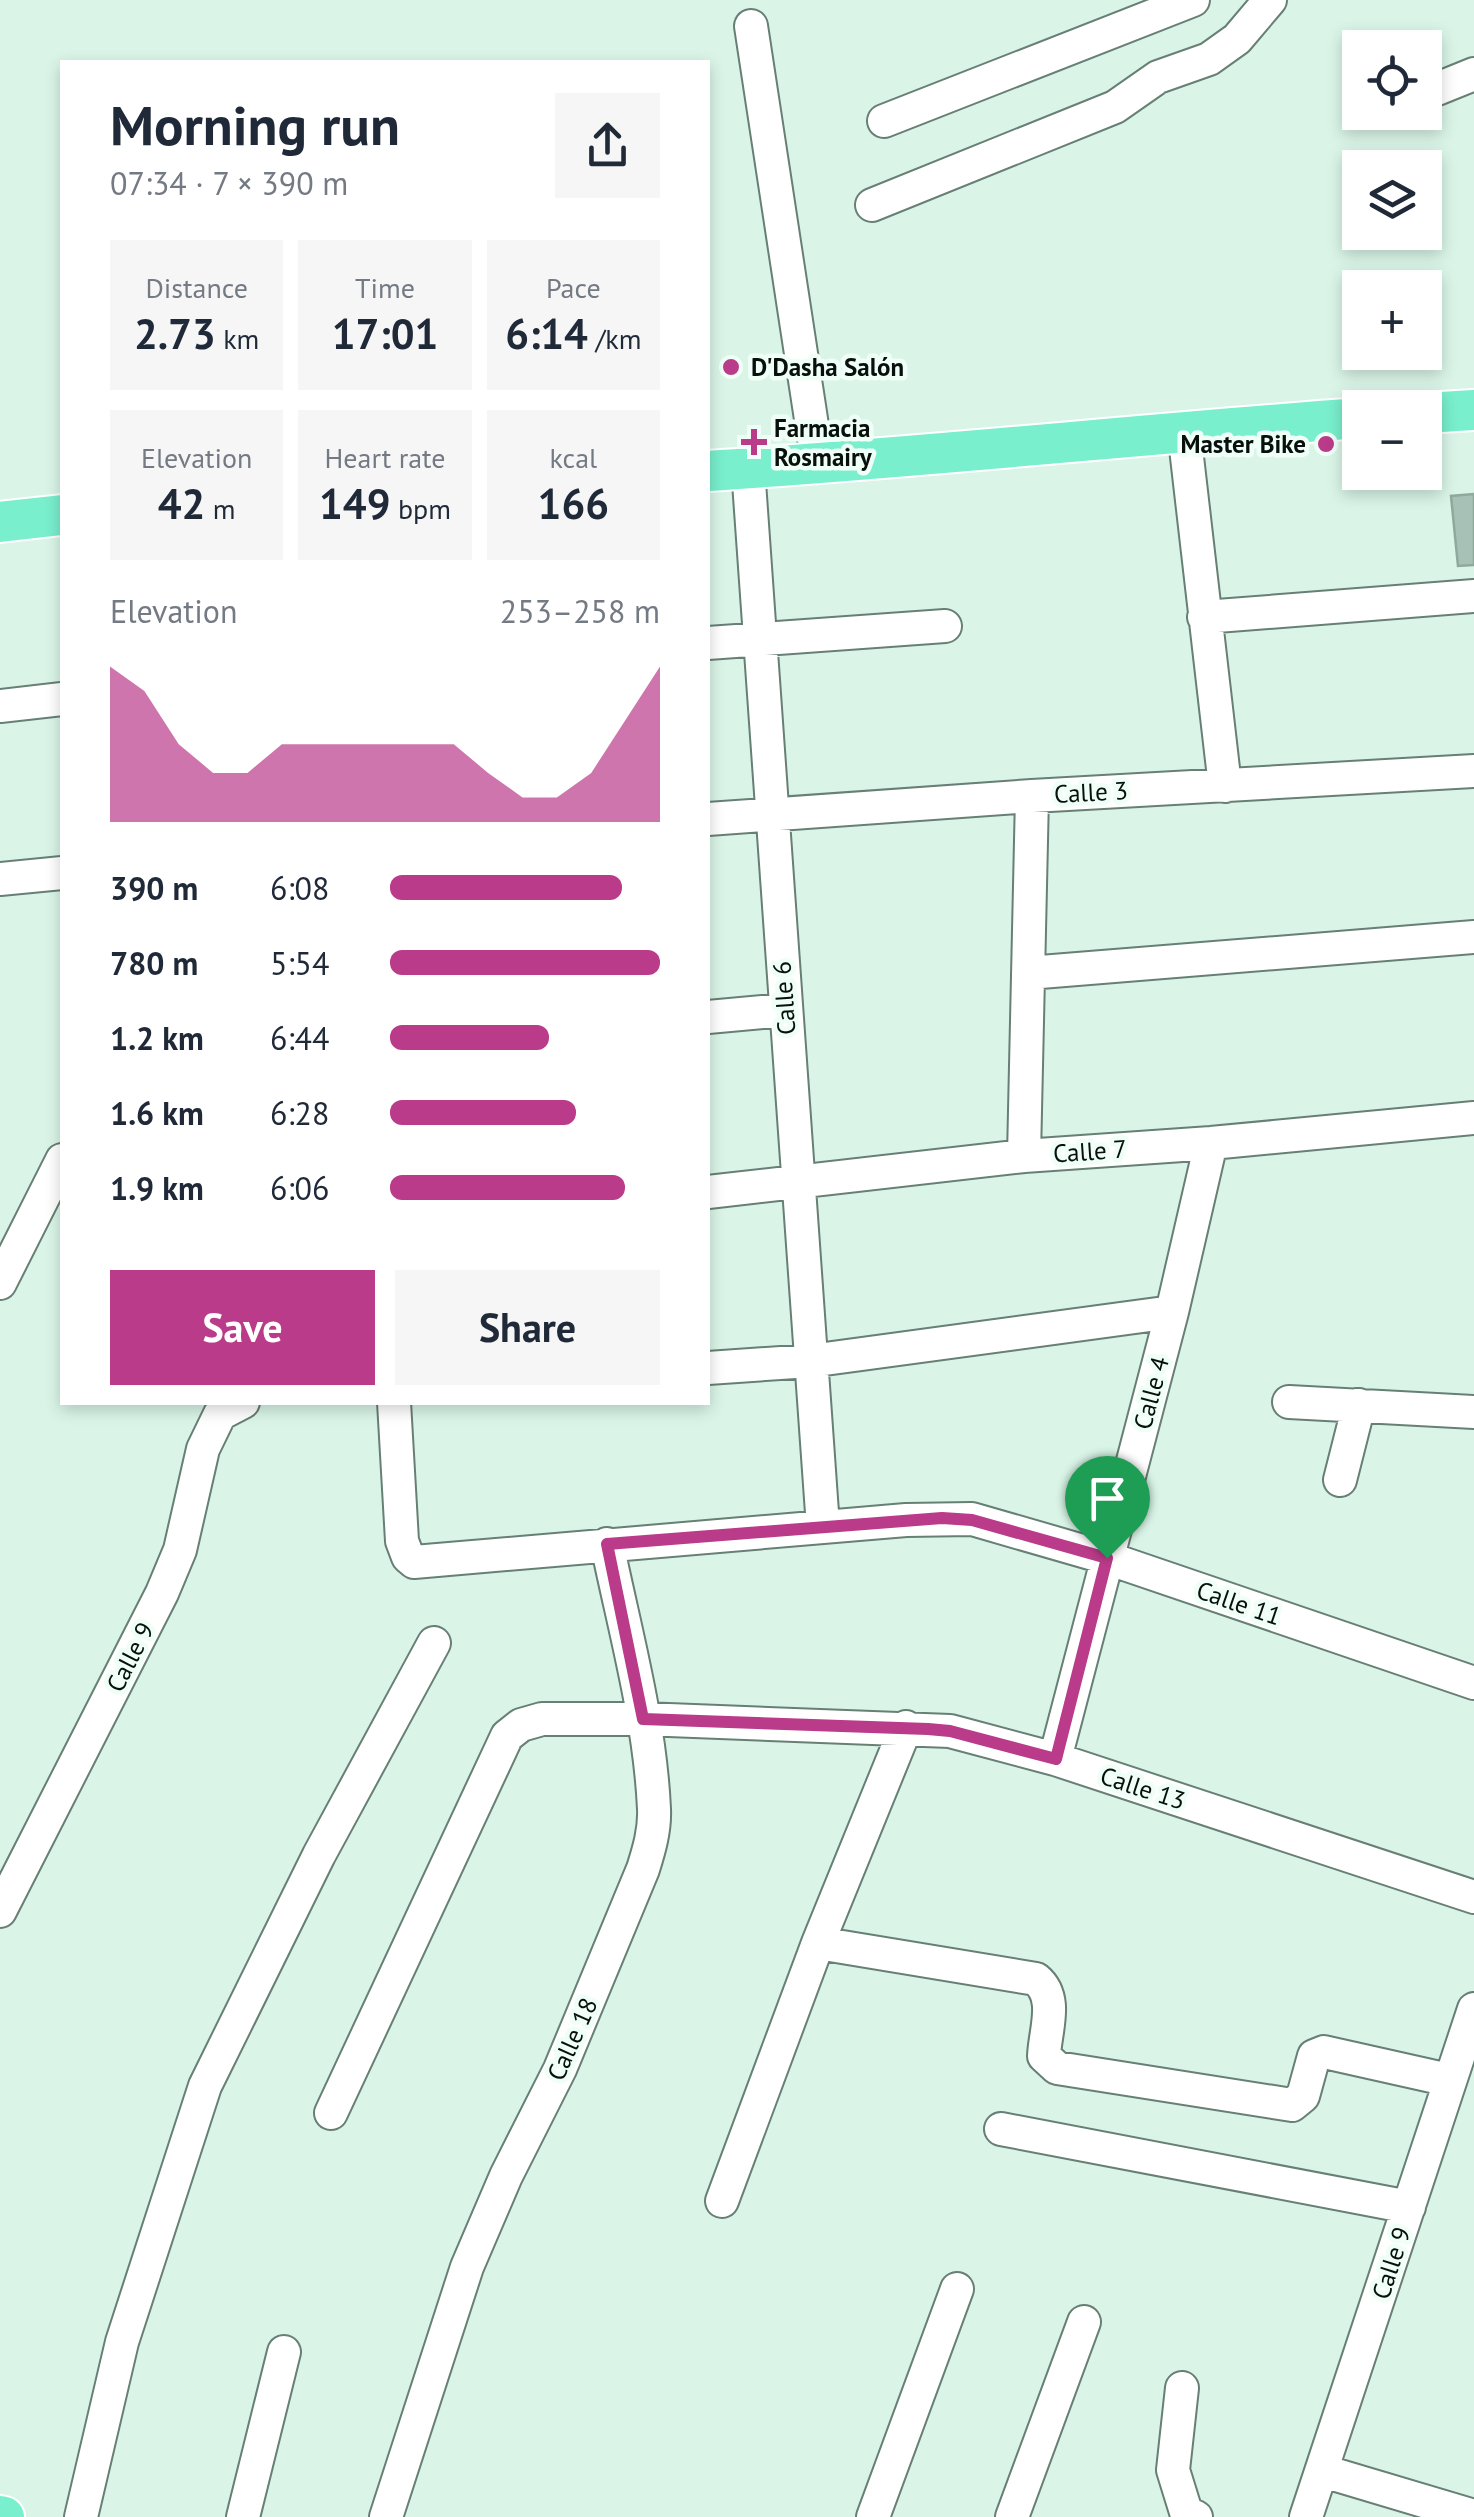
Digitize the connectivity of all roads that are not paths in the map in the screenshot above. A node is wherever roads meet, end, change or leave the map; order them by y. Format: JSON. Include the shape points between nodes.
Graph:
{"nodes":[{"id":1,"x":1192,"y":0,"type":"edge"},
{"id":2,"x":1270,"y":0,"type":"edge"},
{"id":3,"x":751,"y":26,"type":"dead end"},
{"id":4,"x":1474,"y":74,"type":"edge"},
{"id":5,"x":1442,"y":87,"type":"edge"},
{"id":6,"x":884,"y":121,"type":"dead end"},
{"id":7,"x":872,"y":204,"type":"dead end"},
{"id":8,"x":1474,"y":410,"type":"edge"},
{"id":9,"x":1442,"y":412,"type":"edge"},
{"id":10,"x":1342,"y":419,"type":"edge"},
{"id":11,"x":1184,"y":430,"type":"junction"},
{"id":12,"x":818,"y":465,"type":"junction"},
{"id":13,"x":748,"y":468,"type":"junction"},
{"id":14,"x":710,"y":471,"type":"edge"},
{"id":15,"x":60,"y":515,"type":"edge"},
{"id":16,"x":0,"y":522,"type":"edge"},
{"id":17,"x":1474,"y":596,"type":"edge"},
{"id":18,"x":1204,"y":617,"type":"junction"},
{"id":19,"x":945,"y":626,"type":"dead end"},
{"id":20,"x":762,"y":639,"type":"junction"},
{"id":21,"x":710,"y":643,"type":"edge"},
{"id":22,"x":60,"y":699,"type":"edge"},
{"id":23,"x":0,"y":706,"type":"edge"},
{"id":24,"x":1474,"y":770,"type":"edge"},
{"id":25,"x":1224,"y":786,"type":"junction"},
{"id":26,"x":1032,"y":796,"type":"junction"},
{"id":27,"x":772,"y":813,"type":"junction"},
{"id":28,"x":710,"y":819,"type":"edge"},
{"id":29,"x":60,"y":873,"type":"edge"},
{"id":30,"x":0,"y":878,"type":"edge"},
{"id":31,"x":1474,"y":937,"type":"edge"},
{"id":32,"x":1028,"y":973,"type":"junction"},
{"id":33,"x":784,"y":1010,"type":"junction"},
{"id":34,"x":710,"y":1018,"type":"edge"},
{"id":35,"x":1474,"y":1118,"type":"edge"},
{"id":36,"x":1211,"y":1143,"type":"junction"},
{"id":37,"x":1024,"y":1156,"type":"junction"},
{"id":38,"x":60,"y":1164,"type":"edge"},
{"id":39,"x":798,"y":1182,"type":"junction"},
{"id":40,"x":710,"y":1192,"type":"edge"},
{"id":41,"x":0,"y":1283,"type":"edge"},
{"id":42,"x":1172,"y":1312,"type":"junction"},
{"id":43,"x":810,"y":1361,"type":"junction"},
{"id":44,"x":710,"y":1368,"type":"edge"},
{"id":45,"x":1289,"y":1402,"type":"dead end"},
{"id":46,"x":1360,"y":1404,"type":"junction"},
{"id":47,"x":237,"y":1405,"type":"edge"},
{"id":48,"x":394,"y":1405,"type":"edge"},
{"id":49,"x":1474,"y":1412,"type":"edge"},
{"id":50,"x":1340,"y":1480,"type":"dead end"},
{"id":51,"x":823,"y":1527,"type":"junction"},
{"id":52,"x":607,"y":1544,"type":"junction"},
{"id":53,"x":1107,"y":1558,"type":"junction"},
{"id":54,"x":434,"y":1644,"type":"dead end"},
{"id":55,"x":1474,"y":1682,"type":"edge"},
{"id":56,"x":643,"y":1719,"type":"junction"},
{"id":57,"x":906,"y":1727,"type":"junction"},
{"id":58,"x":1056,"y":1759,"type":"junction"},
{"id":59,"x":1474,"y":1897,"type":"edge"},
{"id":60,"x":0,"y":1911,"type":"edge"},
{"id":61,"x":818,"y":1943,"type":"junction"},
{"id":62,"x":1474,"y":2009,"type":"edge"},
{"id":63,"x":1449,"y":2080,"type":"junction"},
{"id":64,"x":331,"y":2113,"type":"dead end"},
{"id":65,"x":1001,"y":2129,"type":"dead end"},
{"id":66,"x":722,"y":2201,"type":"dead end"},
{"id":67,"x":1409,"y":2208,"type":"junction"},
{"id":68,"x":957,"y":2289,"type":"dead end"},
{"id":69,"x":1084,"y":2322,"type":"dead end"},
{"id":70,"x":284,"y":2352,"type":"dead end"},
{"id":71,"x":1182,"y":2388,"type":"dead end"},
{"id":72,"x":1323,"y":2471,"type":"junction"},
{"id":73,"x":1474,"y":2516,"type":"edge"},
{"id":74,"x":81,"y":2517,"type":"edge"},
{"id":75,"x":243,"y":2517,"type":"edge"},
{"id":76,"x":386,"y":2517,"type":"edge"},
{"id":77,"x":873,"y":2517,"type":"edge"},
{"id":78,"x":1012,"y":2517,"type":"edge"},
{"id":79,"x":1196,"y":2517,"type":"edge"},
{"id":80,"x":1306,"y":2517,"type":"edge"}],
"edges":[{"from":1,"to":6,"type":"street"},
{"from":2,"to":7,"type":"street","via":[[1238,39],[1208,59],[1158,77],[1114,107]]},
{"from":3,"to":12,"type":"street"},
{"from":4,"to":5,"type":"street"},
{"from":8,"to":9,"type":"main road"},
{"from":10,"to":11,"type":"main road"},
{"from":11,"to":12,"type":"main road"},
{"from":11,"to":18,"type":"street"},
{"from":12,"to":13,"type":"main road"},
{"from":13,"to":14,"type":"main road"},
{"from":13,"to":20,"type":"street","name":"Calle 6"},
{"from":15,"to":16,"type":"main road"},
{"from":17,"to":18,"type":"street"},
{"from":18,"to":25,"type":"street"},
{"from":19,"to":20,"type":"street"},
{"from":20,"to":21,"type":"street"},
{"from":20,"to":27,"type":"street","name":"Calle 6"},
{"from":22,"to":23,"type":"street"},
{"from":24,"to":25,"type":"street","name":"Calle 3"},
{"from":25,"to":26,"type":"street","name":"Calle 3"},
{"from":26,"to":27,"type":"street","name":"Calle 3"},
{"from":26,"to":32,"type":"street"},
{"from":27,"to":28,"type":"street","name":"Calle 3"},
{"from":27,"to":33,"type":"street","name":"Calle 6"},
{"from":29,"to":30,"type":"street"},
{"from":31,"to":32,"type":"street"},
{"from":32,"to":37,"type":"street"},
{"from":33,"to":34,"type":"street"},
{"from":33,"to":39,"type":"street","name":"Calle 6"},
{"from":35,"to":36,"type":"street","name":"Calle 7"},
{"from":36,"to":37,"type":"street","name":"Calle 7"},
{"from":36,"to":42,"type":"street","name":"Calle 4"},
{"from":37,"to":39,"type":"street","name":"Calle 7"},
{"from":38,"to":41,"type":"street"},
{"from":39,"to":40,"type":"street","name":"Calle 7"},
{"from":39,"to":43,"type":"street","name":"Calle 6"},
{"from":42,"to":43,"type":"street"},
{"from":42,"to":53,"type":"street","name":"Calle 4"},
{"from":43,"to":44,"type":"street"},
{"from":43,"to":51,"type":"street","name":"Calle 6"},
{"from":45,"to":46,"type":"street"},
{"from":46,"to":49,"type":"street"},
{"from":46,"to":50,"type":"street"},
{"from":47,"to":60,"type":"street","name":"Calle 9","via":[[220,1414],[203,1449],[180,1550],[162,1593]]},
{"from":48,"to":52,"type":"street","name":"Calle 11","via":[[408,1557],[423,1562]]},
{"from":51,"to":52,"type":"street","name":"Calle 11"},
{"from":51,"to":53,"type":"street","name":"Calle 11","via":[[972,1520]]},
{"from":52,"to":56,"type":"street","name":"Calle 18"},
{"from":53,"to":55,"type":"street","name":"Calle 11"},
{"from":53,"to":58,"type":"street","name":"Calle 4"},
{"from":54,"to":74,"type":"street","via":[[205,2086],[122,2342]]},
{"from":56,"to":57,"type":"street","name":"Calle 13"},
{"from":56,"to":64,"type":"street","name":"Calle 13","via":[[532,1721],[507,1736]]},
{"from":56,"to":76,"type":"street","name":"Calle 18","via":[[654,1812],[643,1870],[468,2266]]},
{"from":57,"to":58,"type":"street","name":"Calle 13","via":[[950,1731]]},
{"from":57,"to":61,"type":"street"},
{"from":58,"to":59,"type":"street","name":"Calle 13"},
{"from":61,"to":63,"type":"street","via":[[1036,1979],[1050,2002],[1044,2056],[1057,2068],[1292,2105],[1303,2096],[1320,2053]]},
{"from":61,"to":66,"type":"street"},
{"from":62,"to":63,"type":"street","name":"Calle 9"},
{"from":63,"to":67,"type":"street","name":"Calle 9"},
{"from":65,"to":67,"type":"street"},
{"from":67,"to":72,"type":"street","name":"Calle 9"},
{"from":68,"to":77,"type":"street"},
{"from":69,"to":78,"type":"street"},
{"from":70,"to":75,"type":"street"},
{"from":71,"to":79,"type":"street","via":[[1173,2470],[1186,2512]]},
{"from":72,"to":73,"type":"street"},
{"from":72,"to":80,"type":"street","name":"Calle 9"}]}
